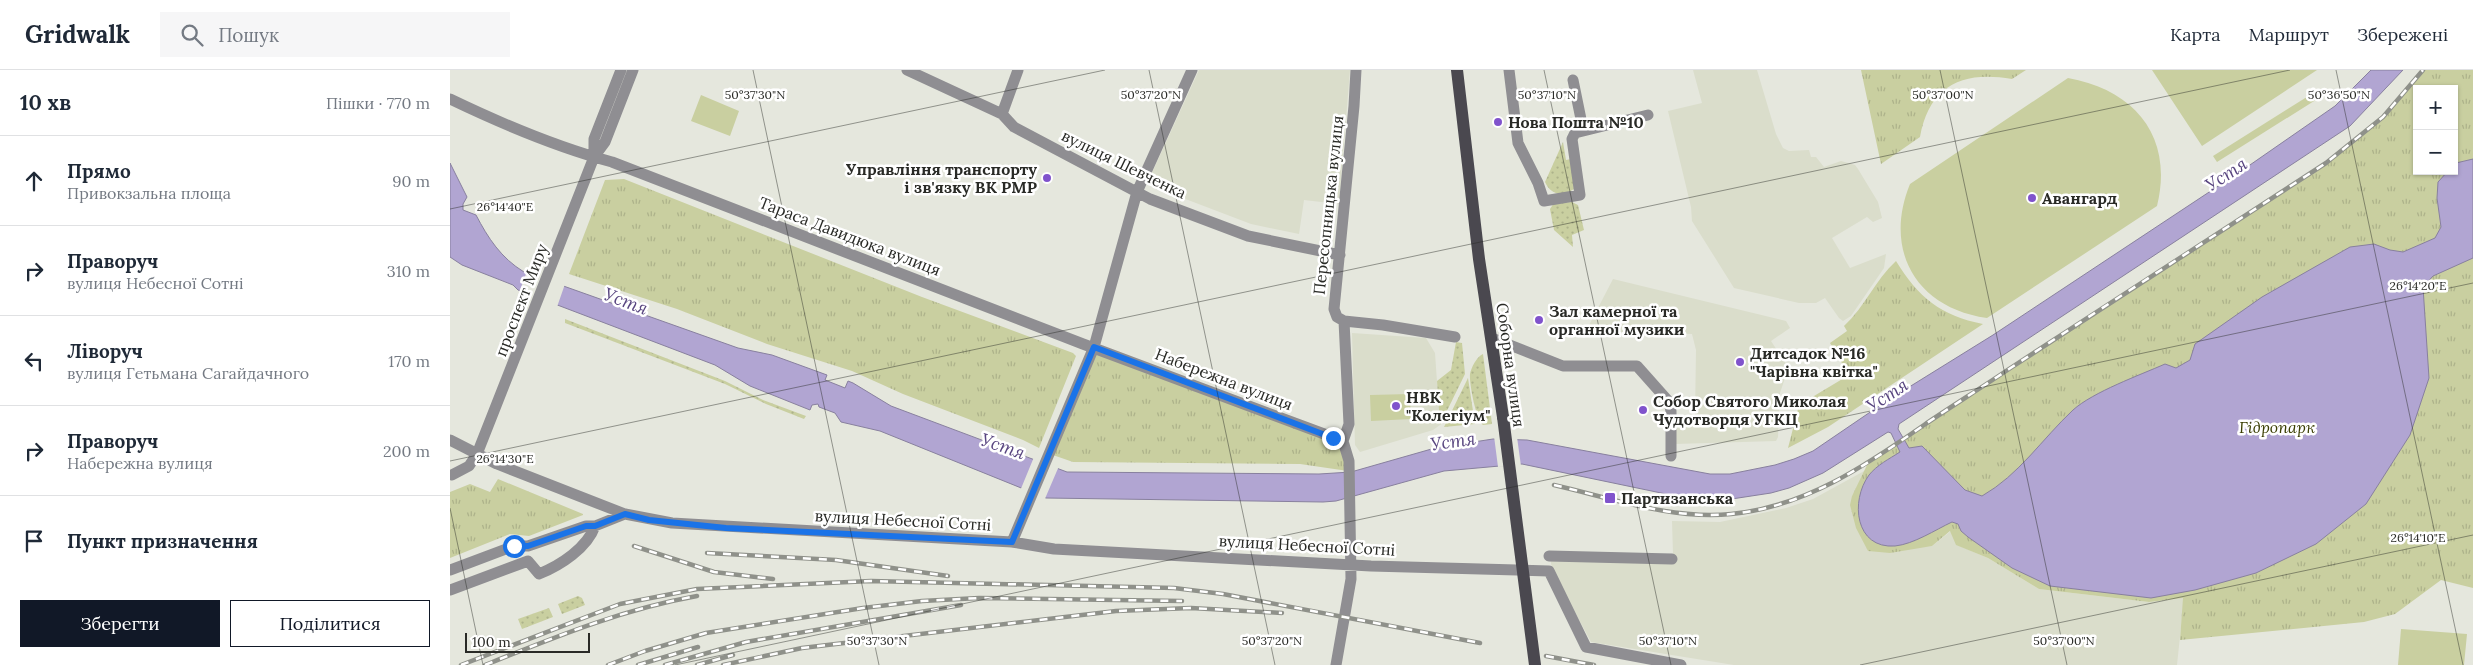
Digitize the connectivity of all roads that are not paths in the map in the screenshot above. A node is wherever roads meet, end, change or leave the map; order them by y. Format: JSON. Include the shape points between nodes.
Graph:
{"nodes":[{"id":1,"x":621,"y":70,"type":"edge"},
{"id":2,"x":633,"y":70,"type":"edge"},
{"id":3,"x":907,"y":70,"type":"edge"},
{"id":4,"x":1018,"y":70,"type":"edge"},
{"id":5,"x":1192,"y":70,"type":"edge"},
{"id":6,"x":1356,"y":70,"type":"edge"},
{"id":7,"x":1456,"y":70,"type":"edge"},
{"id":8,"x":1509,"y":70,"type":"edge"},
{"id":9,"x":1573,"y":80,"type":"dead end"},
{"id":10,"x":450,"y":99,"type":"edge"},
{"id":11,"x":1002,"y":114,"type":"junction"},
{"id":12,"x":1648,"y":115,"type":"dead end"},
{"id":13,"x":1583,"y":130,"type":"junction"},
{"id":14,"x":594,"y":157,"type":"junction"},
{"id":15,"x":1137,"y":192,"type":"junction"},
{"id":16,"x":1340,"y":254,"type":"junction"},
{"id":17,"x":1344,"y":321,"type":"junction"},
{"id":18,"x":1455,"y":337,"type":"dead end"},
{"id":19,"x":1492,"y":338,"type":"junction"},
{"id":20,"x":1094,"y":347,"type":"junction"},
{"id":21,"x":450,"y":440,"type":"edge"},
{"id":22,"x":1343,"y":441,"type":"junction"},
{"id":23,"x":477,"y":454,"type":"junction"},
{"id":24,"x":1670,"y":456,"type":"dead end"},
{"id":25,"x":452,"y":475,"type":"dead end"},
{"id":26,"x":625,"y":514,"type":"junction"},
{"id":27,"x":595,"y":526,"type":"junction"},
{"id":28,"x":1012,"y":542,"type":"junction"},
{"id":29,"x":1549,"y":556,"type":"dead end"},
{"id":30,"x":1672,"y":559,"type":"dead end"},
{"id":31,"x":1351,"y":564,"type":"junction"},
{"id":32,"x":450,"y":570,"type":"edge"},
{"id":33,"x":450,"y":590,"type":"edge"},
{"id":34,"x":1336,"y":665,"type":"edge"},
{"id":35,"x":1535,"y":665,"type":"edge"},
{"id":36,"x":1681,"y":665,"type":"edge"}],
"edges":[{"from":1,"to":14,"type":"street","name":"проспект Миру","via":[[594,139]]},
{"from":2,"to":14,"type":"street","name":"проспект Миру","via":[[605,142]]},
{"from":3,"to":11,"type":"street","name":"вулиця Шевченка"},
{"from":4,"to":11,"type":"street"},
{"from":5,"to":15,"type":"street"},
{"from":6,"to":16,"type":"street","name":"Пересопницька вулиця"},
{"from":7,"to":19,"type":"main road","name":"Соборна вулиця"},
{"from":8,"to":13,"type":"street","via":[[1518,144],[1544,201],[1580,195],[1572,139],[1575,133]]},
{"from":9,"to":13,"type":"street"},
{"from":10,"to":14,"type":"street","via":[[492,119]]},
{"from":11,"to":15,"type":"street","name":"вулиця Шевченка","via":[[1014,127]]},
{"from":12,"to":13,"type":"street"},
{"from":14,"to":20,"type":"street","name":"Тараса Давидюка вулиця"},
{"from":14,"to":23,"type":"street","name":"проспект Миру"},
{"from":15,"to":16,"type":"street","name":"вулиця Шевченка","via":[[1248,236]]},
{"from":15,"to":20,"type":"street"},
{"from":16,"to":17,"type":"street","name":"Пересопницька вулиця","via":[[1334,309],[1336,317]]},
{"from":17,"to":18,"type":"street"},
{"from":17,"to":22,"type":"street","via":[[1349,424]]},
{"from":19,"to":24,"type":"street","via":[[1563,366],[1637,366],[1668,402],[1671,411]]},
{"from":19,"to":35,"type":"main road","name":"Соборна вулиця","bridge":true},
{"from":20,"to":22,"type":"street","name":"Набережна вулиця"},
{"from":20,"to":28,"type":"street"},
{"from":21,"to":23,"type":"street","name":"вулиця Небесної Сотні"},
{"from":22,"to":31,"type":"street","via":[[1349,461]]},
{"from":23,"to":25,"type":"street","via":[[469,466]]},
{"from":23,"to":26,"type":"street","name":"вулиця Небесної Сотні"},
{"from":26,"to":27,"type":"street"},
{"from":26,"to":28,"type":"street","name":"вулиця Небесної Сотні","via":[[649,520],[726,528]]},
{"from":27,"to":32,"type":"street","via":[[586,526],[528,546],[514,546]]},
{"from":27,"to":33,"type":"street","via":[[590,539],[555,567],[539,574],[528,561]]},
{"from":28,"to":31,"type":"street","name":"вулиця Небесної Сотні","via":[[1054,549]]},
{"from":29,"to":30,"type":"street"},
{"from":31,"to":34,"type":"street","via":[[1350,588]]},
{"from":31,"to":36,"type":"street","name":"вулиця Небесної Сотні","via":[[1549,571],[1586,647]]}]}
